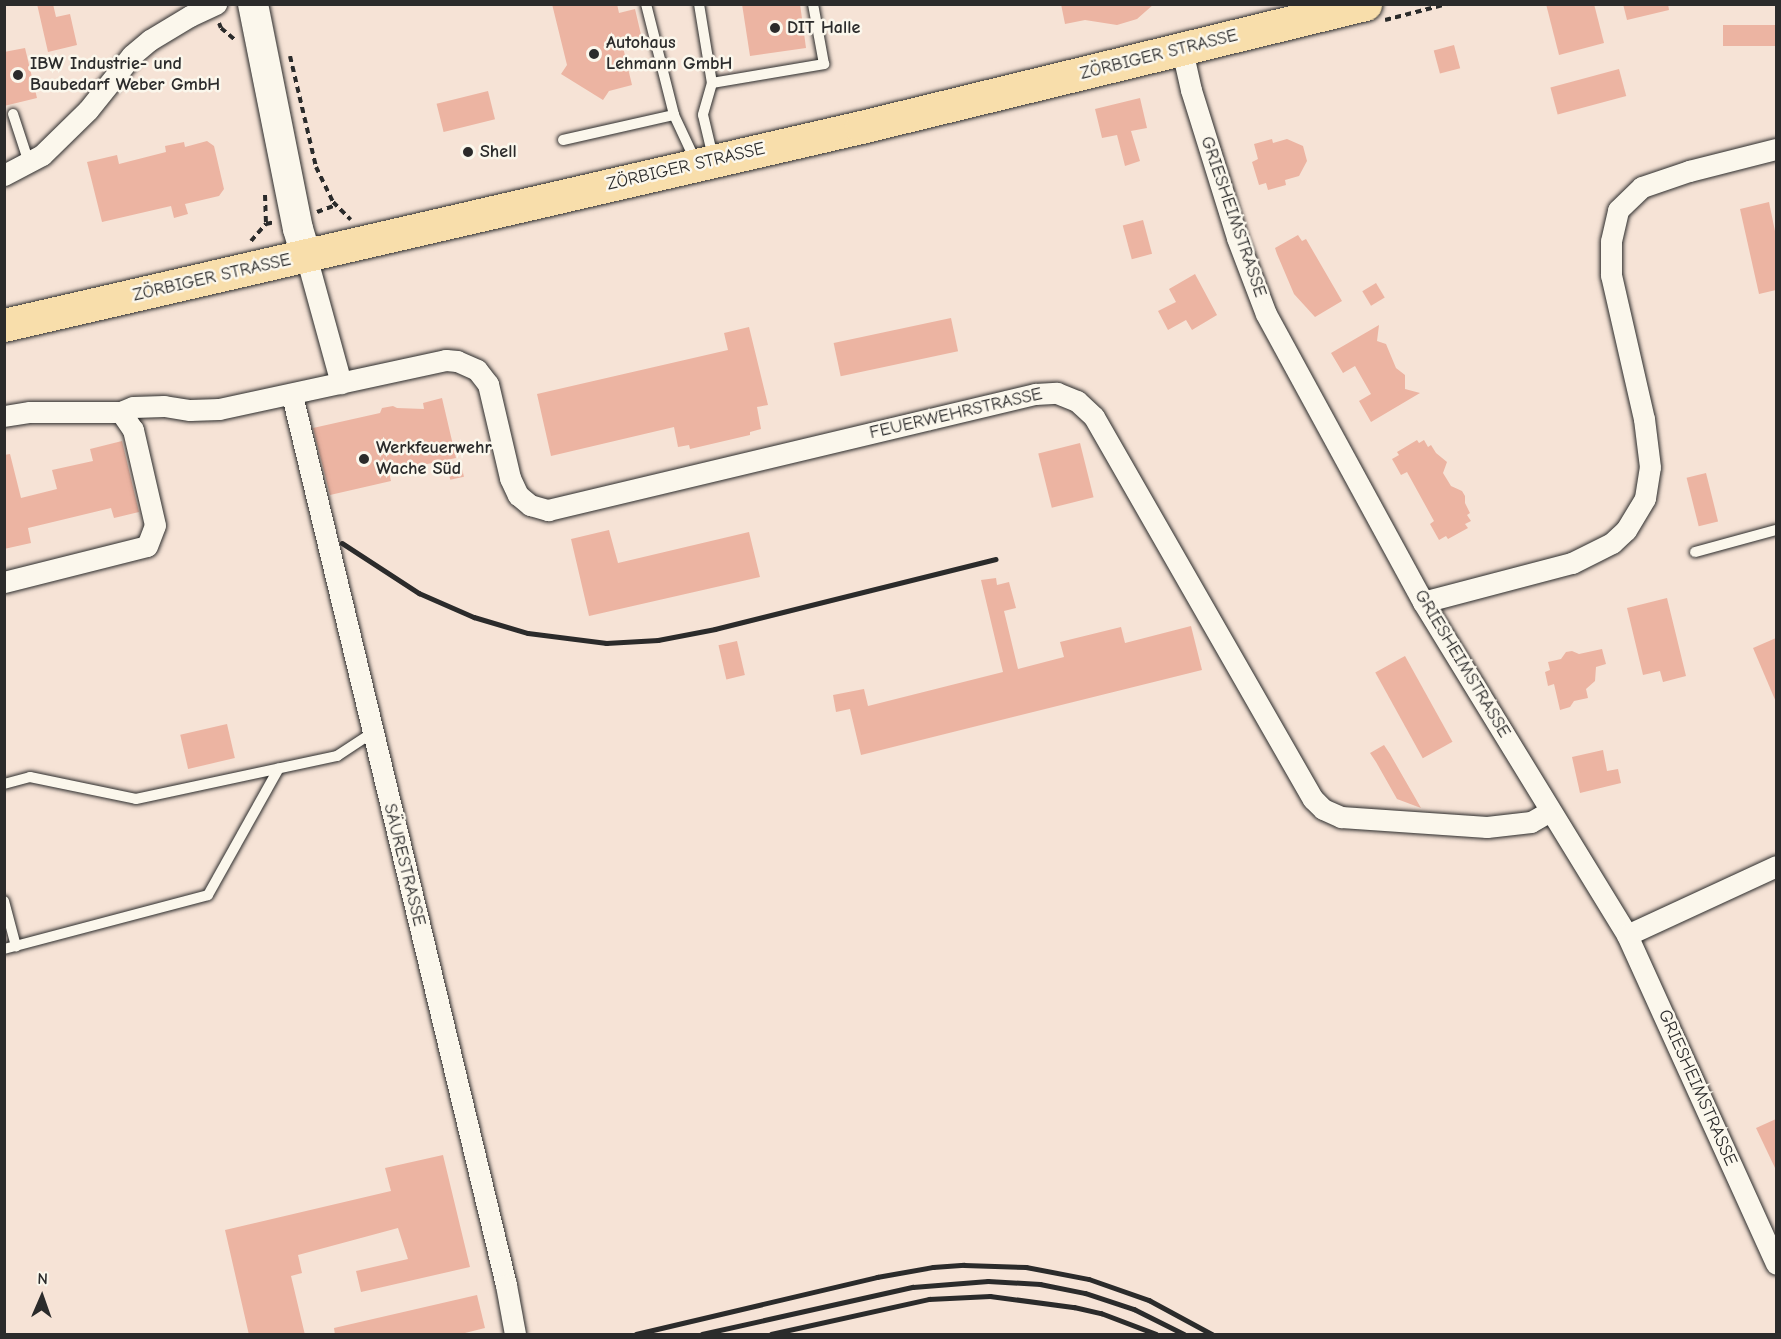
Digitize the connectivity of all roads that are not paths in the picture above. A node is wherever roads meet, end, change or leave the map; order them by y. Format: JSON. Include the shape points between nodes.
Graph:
{"nodes":[{"id":1,"x":216,"y":4,"type":"edge"},
{"id":2,"x":253,"y":4,"type":"edge"},
{"id":3,"x":646,"y":4,"type":"edge"},
{"id":4,"x":699,"y":4,"type":"edge"},
{"id":5,"x":813,"y":4,"type":"edge"},
{"id":6,"x":1365,"y":4,"type":"edge"},
{"id":7,"x":1182,"y":50,"type":"junction"},
{"id":8,"x":712,"y":83,"type":"junction"},
{"id":9,"x":13,"y":114,"type":"dead end"},
{"id":10,"x":674,"y":115,"type":"junction"},
{"id":11,"x":563,"y":140,"type":"dead end"},
{"id":12,"x":1776,"y":149,"type":"edge"},
{"id":13,"x":29,"y":163,"type":"junction"},
{"id":14,"x":706,"y":163,"type":"junction"},
{"id":15,"x":4,"y":175,"type":"edge"},
{"id":16,"x":306,"y":256,"type":"junction"},
{"id":17,"x":4,"y":325,"type":"edge"},
{"id":18,"x":341,"y":383,"type":"junction"},
{"id":19,"x":292,"y":396,"type":"junction"},
{"id":20,"x":121,"y":412,"type":"junction"},
{"id":21,"x":4,"y":416,"type":"edge"},
{"id":22,"x":1776,"y":530,"type":"edge"},
{"id":23,"x":1695,"y":552,"type":"dead end"},
{"id":24,"x":4,"y":582,"type":"edge"},
{"id":25,"x":1423,"y":602,"type":"junction"},
{"id":26,"x":372,"y":733,"type":"junction"},
{"id":27,"x":279,"y":768,"type":"junction"},
{"id":28,"x":4,"y":784,"type":"edge"},
{"id":29,"x":1550,"y":812,"type":"junction"},
{"id":30,"x":1776,"y":866,"type":"edge"},
{"id":31,"x":4,"y":901,"type":"edge"},
{"id":32,"x":1628,"y":935,"type":"junction"},
{"id":33,"x":16,"y":946,"type":"junction"},
{"id":34,"x":4,"y":949,"type":"edge"},
{"id":35,"x":1776,"y":1264,"type":"edge"},
{"id":36,"x":515,"y":1335,"type":"edge"}],
"edges":[{"from":1,"to":13,"type":"street","via":[[190,15],[141,48],[88,110]]},
{"from":2,"to":16,"type":"street"},
{"from":3,"to":10,"type":"lane"},
{"from":4,"to":8,"type":"lane"},
{"from":5,"to":8,"type":"lane","via":[[824,64]]},
{"from":6,"to":7,"type":"main road","name":"ZÖRBIGER STRASSE","via":[[1290,18]]},
{"from":7,"to":14,"type":"main road","name":"ZÖRBIGER STRASSE"},
{"from":7,"to":25,"type":"street","name":"GRIESHEIMSTRASSE","via":[[1210,152],[1257,293]]},
{"from":8,"to":14,"type":"lane","via":[[704,115]]},
{"from":9,"to":13,"type":"lane"},
{"from":10,"to":11,"type":"lane"},
{"from":10,"to":14,"type":"lane"},
{"from":12,"to":25,"type":"street","via":[[1642,187],[1618,210],[1611,241],[1611,275],[1644,418],[1650,467],[1645,498],[1626,530],[1612,543],[1572,563]]},
{"from":13,"to":15,"type":"street"},
{"from":14,"to":16,"type":"main road","name":"ZÖRBIGER STRASSE"},
{"from":16,"to":17,"type":"main road","name":"ZÖRBIGER STRASSE"},
{"from":16,"to":18,"type":"street"},
{"from":18,"to":19,"type":"street"},
{"from":18,"to":29,"type":"street","name":"FEUERWEHRSTRASSE","via":[[446,360],[477,370],[492,392],[513,486],[524,501],[548,510],[1035,394],[1067,396],[1094,417],[1307,789],[1323,809],[1341,817],[1486,827],[1531,822]]},
{"from":19,"to":20,"type":"street","via":[[219,409],[164,406],[133,407]]},
{"from":19,"to":26,"type":"street","name":"SÄURESTRASSE"},
{"from":20,"to":21,"type":"street","via":[[30,412]]},
{"from":20,"to":24,"type":"street","via":[[133,430],[155,525],[147,546]]},
{"from":22,"to":23,"type":"lane"},
{"from":25,"to":29,"type":"street","name":"GRIESHEIMSTRASSE"},
{"from":26,"to":27,"type":"lane","via":[[337,756]]},
{"from":26,"to":36,"type":"street","name":"SÄURESTRASSE"},
{"from":27,"to":28,"type":"lane","via":[[136,799],[30,777]]},
{"from":27,"to":33,"type":"lane","via":[[208,895]]},
{"from":29,"to":32,"type":"street","name":"GRIESHEIMSTRASSE"},
{"from":30,"to":32,"type":"street"},
{"from":31,"to":33,"type":"lane"},
{"from":32,"to":35,"type":"street","name":"GRIESHEIMSTRASSE"},
{"from":33,"to":34,"type":"lane"}]}
